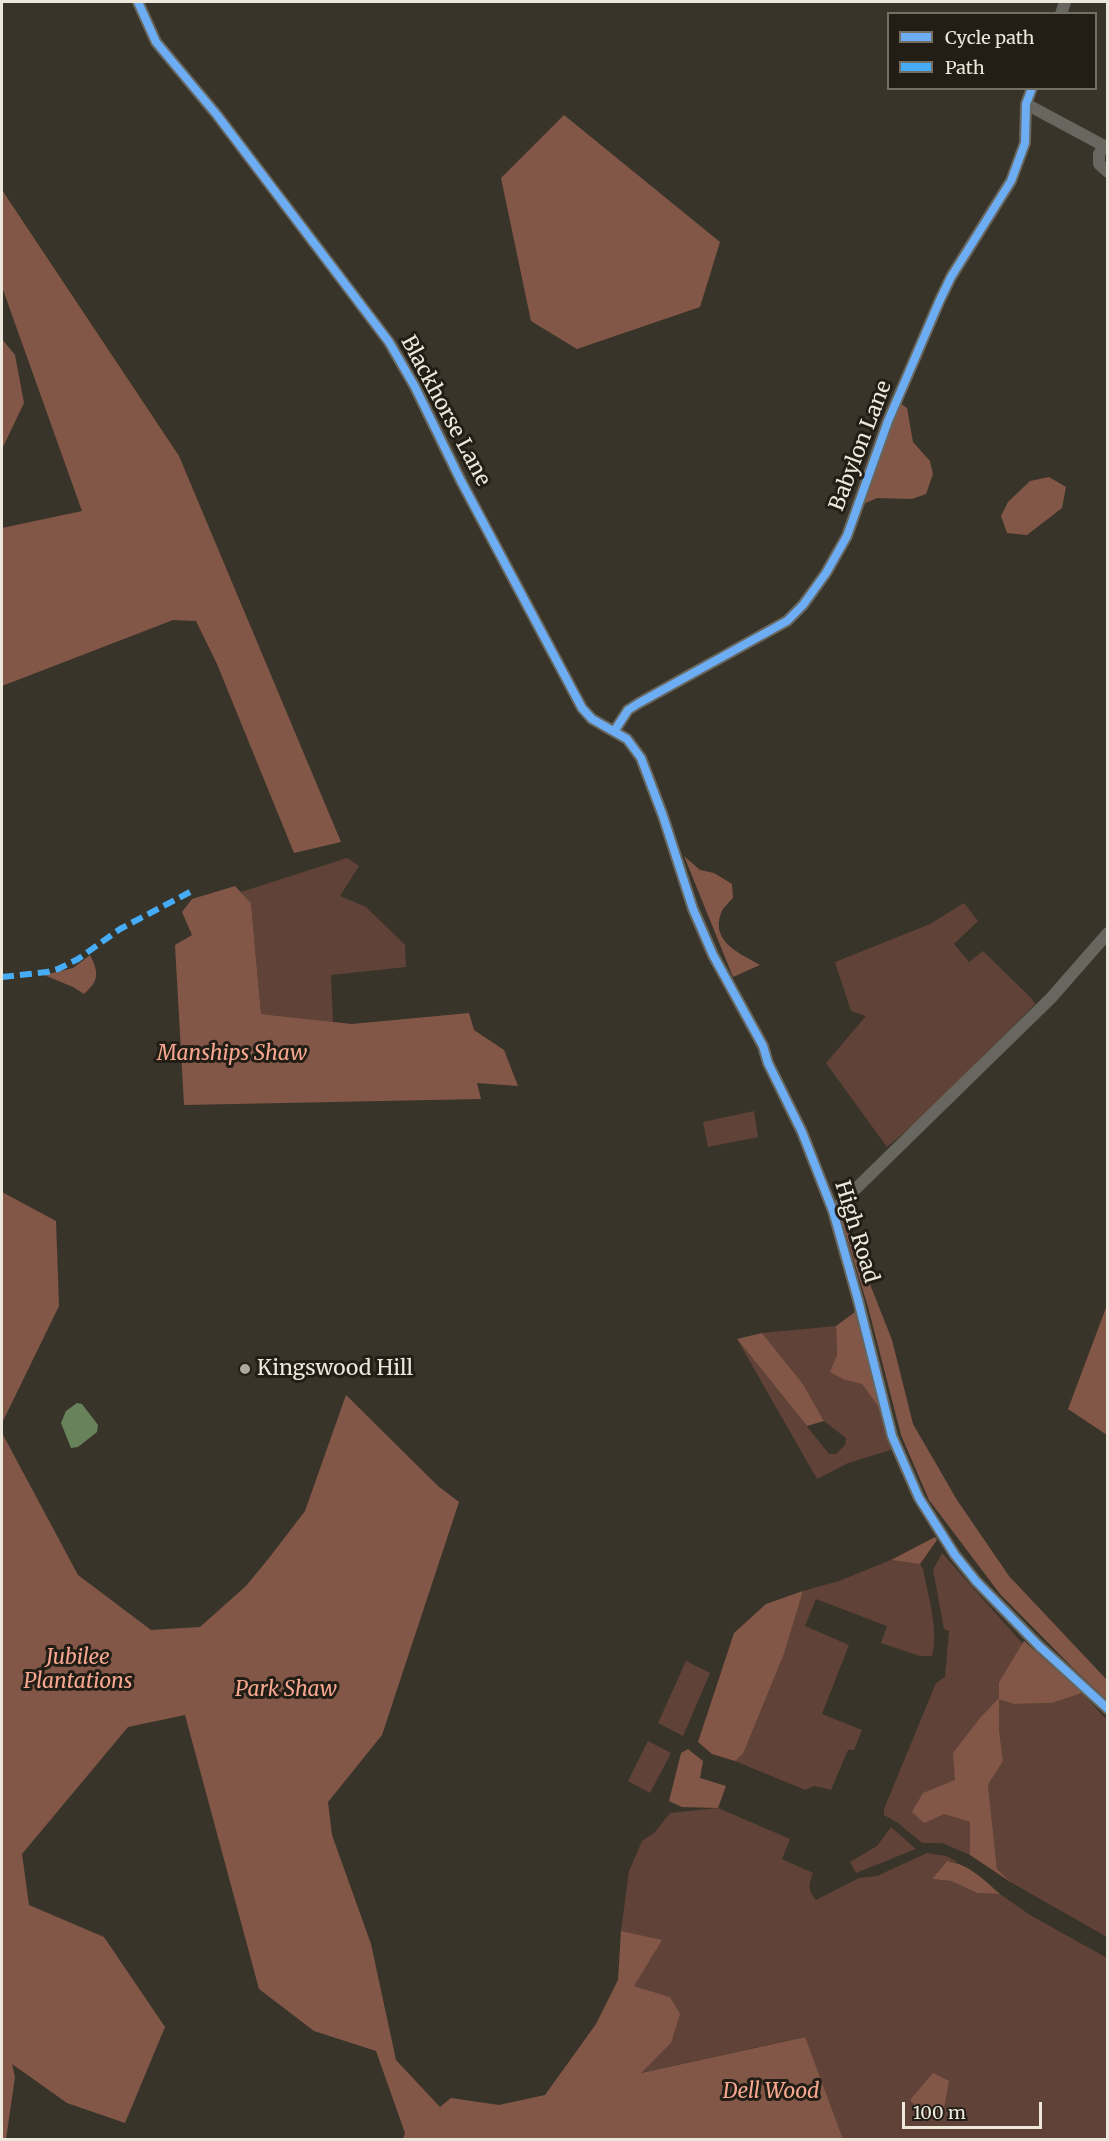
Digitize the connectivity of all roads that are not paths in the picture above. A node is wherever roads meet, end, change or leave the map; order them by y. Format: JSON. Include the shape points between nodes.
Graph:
{"nodes":[{"id":1,"x":138,"y":2,"type":"edge"},
{"id":2,"x":1031,"y":90,"type":"edge"},
{"id":3,"x":1026,"y":104,"type":"junction"},
{"id":4,"x":1106,"y":147,"type":"edge"},
{"id":5,"x":1107,"y":172,"type":"edge"},
{"id":6,"x":615,"y":730,"type":"junction"},
{"id":7,"x":1107,"y":933,"type":"edge"},
{"id":8,"x":833,"y":1211,"type":"junction"},
{"id":9,"x":1107,"y":1709,"type":"edge"}],
"edges":[{"from":1,"to":6,"type":"street","name":"Blackhorse Lane","via":[[156,42],[218,115],[389,342],[572,692],[592,719]]},
{"from":2,"to":3,"type":"street","name":"Babylon Lane"},
{"from":3,"to":4,"type":"street"},
{"from":3,"to":6,"type":"street","name":"Babylon Lane","via":[[1025,143],[1011,181],[939,302],[888,420],[847,536],[826,573],[787,621],[639,703],[628,710]]},
{"from":4,"to":5,"type":"street","via":[[1099,154],[1099,164]]},
{"from":6,"to":8,"type":"street","name":"High Road","via":[[641,758],[697,918],[763,1046]]},
{"from":7,"to":8,"type":"street","via":[[1052,998]]},
{"from":8,"to":9,"type":"street","name":"High Road","via":[[892,1436],[919,1498],[976,1581]]}]}
